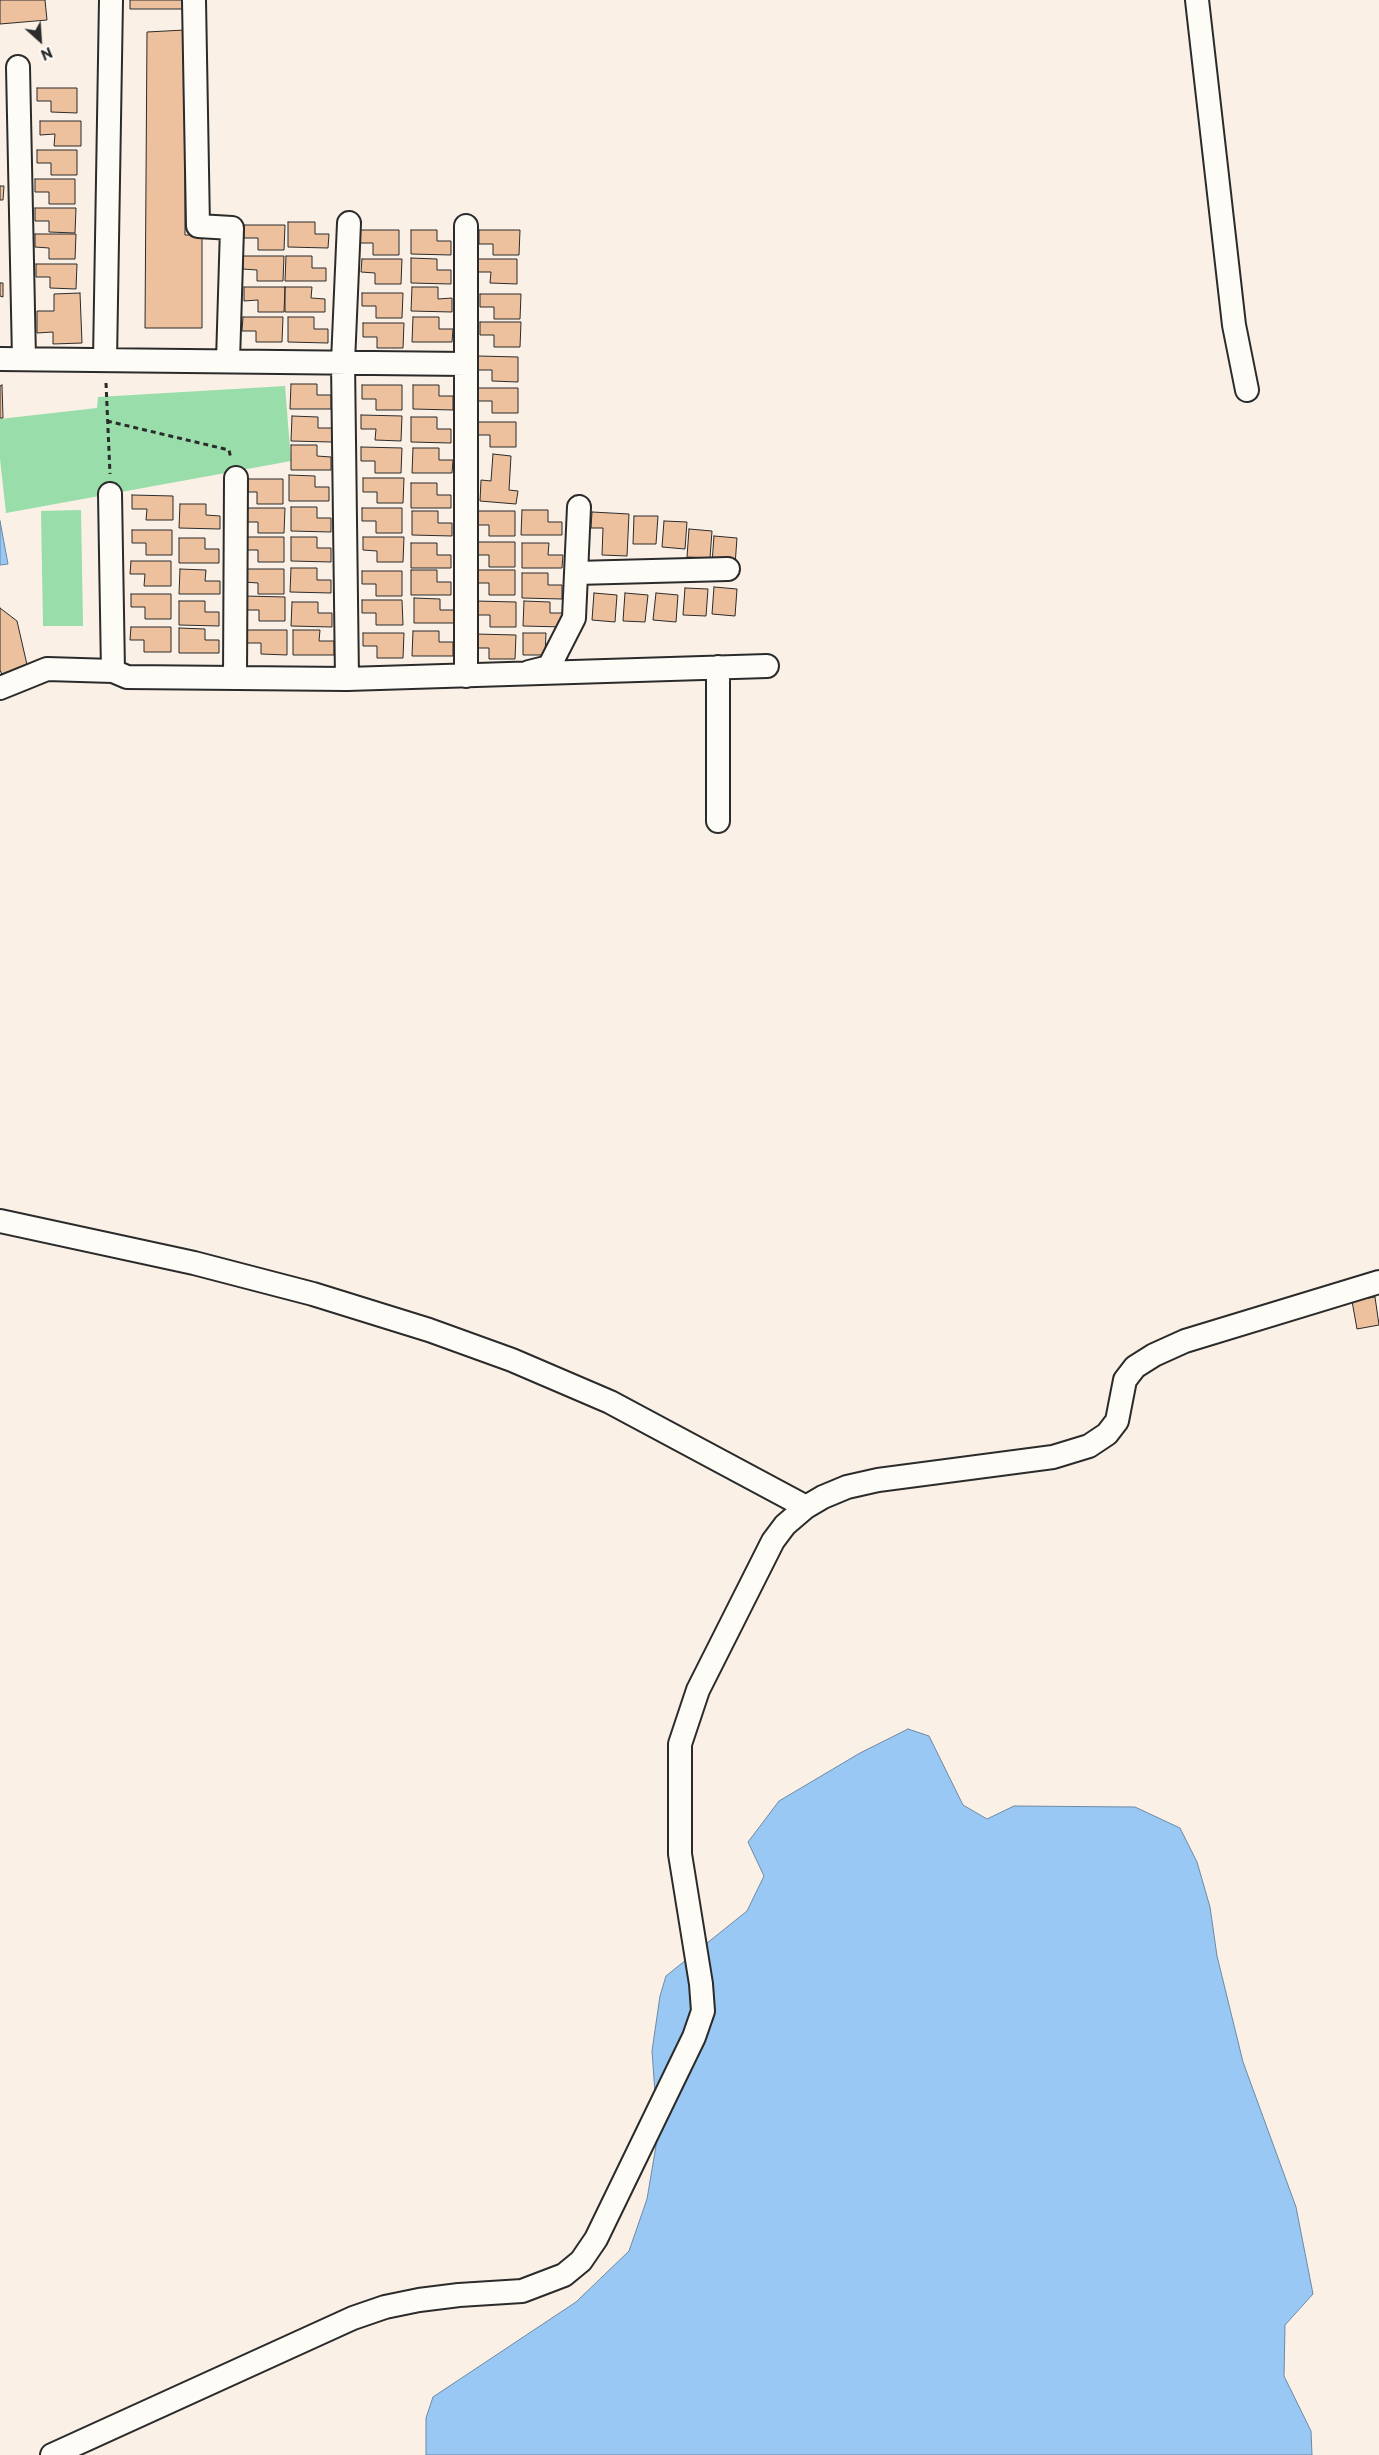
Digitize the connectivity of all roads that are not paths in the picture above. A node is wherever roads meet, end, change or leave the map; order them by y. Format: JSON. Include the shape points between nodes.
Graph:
{"nodes":[{"id":1,"x":111,"y":0,"type":"edge"},
{"id":2,"x":194,"y":0,"type":"edge"},
{"id":3,"x":1197,"y":0,"type":"edge"},
{"id":4,"x":18,"y":67,"type":"dead end"},
{"id":5,"x":349,"y":223,"type":"dead end"},
{"id":6,"x":466,"y":226,"type":"dead end"},
{"id":7,"x":0,"y":359,"type":"edge"},
{"id":8,"x":24,"y":360,"type":"junction"},
{"id":9,"x":105,"y":360,"type":"junction"},
{"id":10,"x":228,"y":361,"type":"junction"},
{"id":11,"x":344,"y":362,"type":"junction"},
{"id":12,"x":466,"y":364,"type":"junction"},
{"id":13,"x":1246,"y":390,"type":"dead end"},
{"id":14,"x":236,"y":478,"type":"road end"},
{"id":15,"x":110,"y":494,"type":"road end"},
{"id":16,"x":579,"y":507,"type":"dead end"},
{"id":17,"x":728,"y":569,"type":"dead end"},
{"id":18,"x":576,"y":573,"type":"junction"},
{"id":19,"x":767,"y":666,"type":"dead end"},
{"id":20,"x":718,"y":667,"type":"junction"},
{"id":21,"x":114,"y":671,"type":"junction"},
{"id":22,"x":516,"y":675,"type":"junction"},
{"id":23,"x":466,"y":676,"type":"junction"},
{"id":24,"x":235,"y":678,"type":"junction"},
{"id":25,"x":347,"y":679,"type":"junction"},
{"id":26,"x":0,"y":688,"type":"edge"},
{"id":27,"x":718,"y":821,"type":"dead end"},
{"id":28,"x":0,"y":1221,"type":"edge"},
{"id":29,"x":1379,"y":1282,"type":"edge"},
{"id":30,"x":806,"y":1507,"type":"junction"},
{"id":31,"x":52,"y":2455,"type":"edge"}],
"edges":[{"from":1,"to":9,"type":"street"},
{"from":2,"to":10,"type":"street","via":[[198,226],[232,228]]},
{"from":3,"to":13,"type":"street","via":[[1234,325]]},
{"from":4,"to":8,"type":"street"},
{"from":5,"to":11,"type":"street"},
{"from":6,"to":12,"type":"street"},
{"from":7,"to":8,"type":"street"},
{"from":8,"to":9,"type":"street"},
{"from":9,"to":10,"type":"street"},
{"from":10,"to":11,"type":"street"},
{"from":11,"to":12,"type":"street"},
{"from":11,"to":25,"type":"street"},
{"from":12,"to":23,"type":"street"},
{"from":14,"to":24,"type":"street"},
{"from":15,"to":21,"type":"street"},
{"from":16,"to":18,"type":"street"},
{"from":17,"to":18,"type":"street"},
{"from":18,"to":22,"type":"street","via":[[574,618],[549,667]]},
{"from":19,"to":20,"type":"street"},
{"from":20,"to":22,"type":"street"},
{"from":20,"to":27,"type":"street"},
{"from":21,"to":24,"type":"street","via":[[127,677]]},
{"from":21,"to":26,"type":"street","via":[[47,669]]},
{"from":22,"to":23,"type":"street"},
{"from":23,"to":25,"type":"street"},
{"from":24,"to":25,"type":"street"},
{"from":28,"to":30,"type":"street","via":[[194,1263],[313,1294],[429,1330],[512,1360],[610,1402]]},
{"from":29,"to":30,"type":"street","via":[[1185,1341],[1154,1355],[1135,1367],[1125,1380],[1117,1421],[1107,1434],[1089,1446],[1053,1457],[878,1480],[847,1487]]},
{"from":30,"to":31,"type":"street","via":[[785,1525],[773,1541],[698,1690],[686,1722],[680,1744],[680,1854],[703,2011],[694,2037],[600,2230],[581,2261],[564,2275],[522,2291],[419,2300],[353,2318]]}]}
